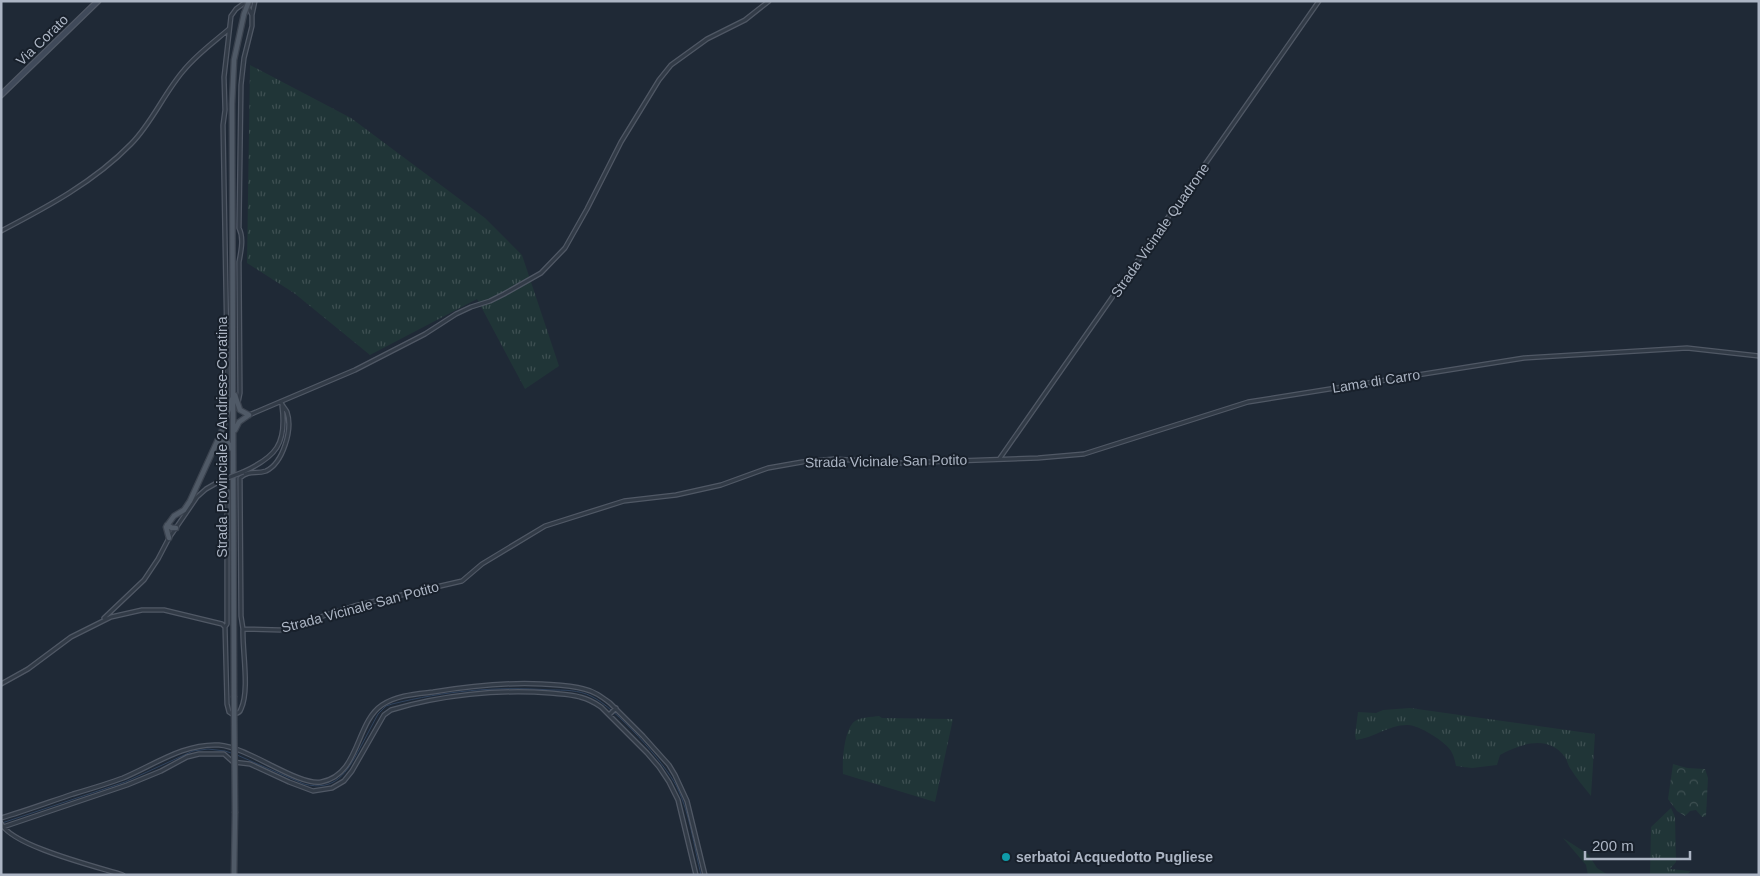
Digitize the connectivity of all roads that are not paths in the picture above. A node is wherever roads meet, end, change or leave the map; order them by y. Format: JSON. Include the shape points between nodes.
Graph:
{"nodes":[{"id":1,"x":98,"y":1,"type":"edge"},
{"id":2,"x":248,"y":1,"type":"edge"},
{"id":3,"x":255,"y":1,"type":"edge"},
{"id":4,"x":769,"y":1,"type":"edge"},
{"id":5,"x":1319,"y":1,"type":"edge"},
{"id":6,"x":242,"y":4,"type":"junction"},
{"id":7,"x":252,"y":15,"type":"junction"},
{"id":8,"x":229,"y":29,"type":"junction"},
{"id":9,"x":1,"y":95,"type":"edge"},
{"id":10,"x":1,"y":231,"type":"edge"},
{"id":11,"x":1759,"y":356,"type":"edge"},
{"id":12,"x":234,"y":388,"type":"junction"},
{"id":13,"x":234,"y":394,"type":"junction"},
{"id":14,"x":281,"y":404,"type":"junction"},
{"id":15,"x":238,"y":405,"type":"junction"},
{"id":16,"x":228,"y":412,"type":"junction"},
{"id":17,"x":249,"y":415,"type":"junction"},
{"id":18,"x":234,"y":433,"type":"junction"},
{"id":19,"x":215,"y":445,"type":"junction"},
{"id":20,"x":234,"y":453,"type":"junction"},
{"id":21,"x":1000,"y":458,"type":"junction"},
{"id":22,"x":227,"y":492,"type":"dead end"},
{"id":23,"x":167,"y":525,"type":"junction"},
{"id":24,"x":176,"y":528,"type":"junction"},
{"id":25,"x":169,"y":538,"type":"junction"},
{"id":26,"x":102,"y":620,"type":"junction"},
{"id":27,"x":225,"y":627,"type":"junction"},
{"id":28,"x":243,"y":629,"type":"junction"},
{"id":29,"x":512,"y":682,"type":"junction"},
{"id":30,"x":1,"y":684,"type":"edge"},
{"id":31,"x":512,"y":692,"type":"junction"},
{"id":32,"x":420,"y":694,"type":"junction"},
{"id":33,"x":421,"y":703,"type":"junction"},
{"id":34,"x":616,"y":708,"type":"junction"},
{"id":35,"x":609,"y":715,"type":"junction"},
{"id":36,"x":350,"y":758,"type":"junction"},
{"id":37,"x":358,"y":762,"type":"junction"},
{"id":38,"x":155,"y":763,"type":"junction"},
{"id":39,"x":270,"y":764,"type":"junction"},
{"id":40,"x":159,"y":772,"type":"junction"},
{"id":41,"x":266,"y":772,"type":"junction"},
{"id":42,"x":67,"y":796,"type":"junction"},
{"id":43,"x":70,"y":804,"type":"junction"},
{"id":44,"x":1,"y":818,"type":"edge"},
{"id":45,"x":2,"y":825,"type":"edge"},
{"id":46,"x":699,"y":849,"type":"junction"},
{"id":47,"x":691,"y":851,"type":"junction"},
{"id":48,"x":123,"y":875,"type":"edge"},
{"id":49,"x":234,"y":875,"type":"edge"},
{"id":50,"x":696,"y":875,"type":"edge"},
{"id":51,"x":705,"y":875,"type":"edge"}],
"edges":[{"from":1,"to":9,"type":"main road","name":"Via Corato"},
{"from":2,"to":6,"type":"street"},
{"from":2,"to":12,"type":"main road","name":"Strada Provinciale 2 Andriese-Coratina","bridge":true,"via":[[237,46],[233,82]]},
{"from":3,"to":7,"type":"street"},
{"from":4,"to":14,"type":"street","via":[[745,20],[707,39],[671,65],[621,142],[565,248],[540,273],[354,370]]},
{"from":5,"to":21,"type":"street","name":"Strada Vicinale Quadrone"},
{"from":6,"to":7,"type":"street","via":[[247,5]]},
{"from":6,"to":8,"type":"street","via":[[231,16]]},
{"from":7,"to":15,"type":"street","via":[[244,58],[240,126]]},
{"from":8,"to":10,"type":"street","via":[[184,69],[139,135],[121,154],[78,188]]},
{"from":8,"to":16,"type":"street","via":[[223,125]]},
{"from":11,"to":21,"type":"street","name":"Lama di Carro","via":[[1687,348],[1524,358],[1248,402],[1084,454]]},
{"from":12,"to":13,"type":"main road","name":"Strada Provinciale 2 Andriese-Coratina"},
{"from":12,"to":15,"type":"main road"},
{"from":13,"to":16,"type":"main road"},
{"from":13,"to":18,"type":"main road","name":"Strada Provinciale 2 Andriese-Coratina"},
{"from":14,"to":17,"type":"street"},
{"from":14,"to":24,"type":"street","bridge":true,"via":[[281,436],[270,458],[206,489]]},
{"from":14,"to":28,"type":"street","via":[[286,410],[288,428],[278,459],[266,471],[249,472],[240,478]]},
{"from":15,"to":17,"type":"main road"},
{"from":16,"to":19,"type":"main road"},
{"from":17,"to":18,"type":"main road","via":[[238,422]]},
{"from":18,"to":20,"type":"main road","name":"Strada Provinciale 2 Andriese-Coratina"},
{"from":19,"to":20,"type":"main road","via":[[226,440]]},
{"from":19,"to":23,"type":"main road","via":[[190,501]]},
{"from":20,"to":49,"type":"main road","name":"Strada Provinciale 2 Andriese-Coratina","bridge":true},
{"from":21,"to":28,"type":"street","name":"Strada Vicinale San Potito","via":[[899,463],[834,459],[768,468],[721,485],[624,501],[545,526],[482,564],[462,581],[354,606],[280,630]]},
{"from":22,"to":27,"type":"street","via":[[228,612]]},
{"from":23,"to":24,"type":"main road"},
{"from":23,"to":25,"type":"main road"},
{"from":24,"to":25,"type":"street"},
{"from":25,"to":26,"type":"street","via":[[144,580]]},
{"from":26,"to":27,"type":"street","via":[[134,612],[164,610]]},
{"from":26,"to":30,"type":"street","via":[[71,637],[28,670]]},
{"from":27,"to":28,"type":"street","via":[[226,696],[232,714],[241,709],[245,686]]},
{"from":29,"to":31,"type":"street"},
{"from":29,"to":32,"type":"street"},
{"from":29,"to":34,"type":"street","via":[[583,688]]},
{"from":31,"to":33,"type":"street","via":[[464,695]]},
{"from":31,"to":35,"type":"street","via":[[579,696],[590,700]]},
{"from":32,"to":33,"type":"street"},
{"from":32,"to":36,"type":"street","via":[[395,698],[381,705],[372,714]]},
{"from":33,"to":37,"type":"street","via":[[391,710],[384,715]]},
{"from":34,"to":35,"type":"street"},
{"from":34,"to":46,"type":"street","via":[[675,775],[687,801]]},
{"from":35,"to":47,"type":"street","via":[[664,774],[678,800]]},
{"from":36,"to":37,"type":"street"},
{"from":36,"to":39,"type":"street","via":[[343,770],[322,782],[306,780]]},
{"from":37,"to":41,"type":"street","via":[[344,781],[332,788],[313,791]]},
{"from":38,"to":39,"type":"street","via":[[193,746],[219,745]]},
{"from":38,"to":40,"type":"street"},
{"from":38,"to":42,"type":"street"},
{"from":39,"to":41,"type":"street"},
{"from":40,"to":41,"type":"street","via":[[187,757],[207,754],[224,754],[232,762],[250,764]]},
{"from":40,"to":43,"type":"street"},
{"from":42,"to":43,"type":"street"},
{"from":42,"to":44,"type":"street"},
{"from":43,"to":45,"type":"street"},
{"from":45,"to":48,"type":"street","via":[[22,840],[50,852]]},
{"from":46,"to":47,"type":"street"},
{"from":46,"to":51,"type":"street"},
{"from":47,"to":50,"type":"street"}]}
